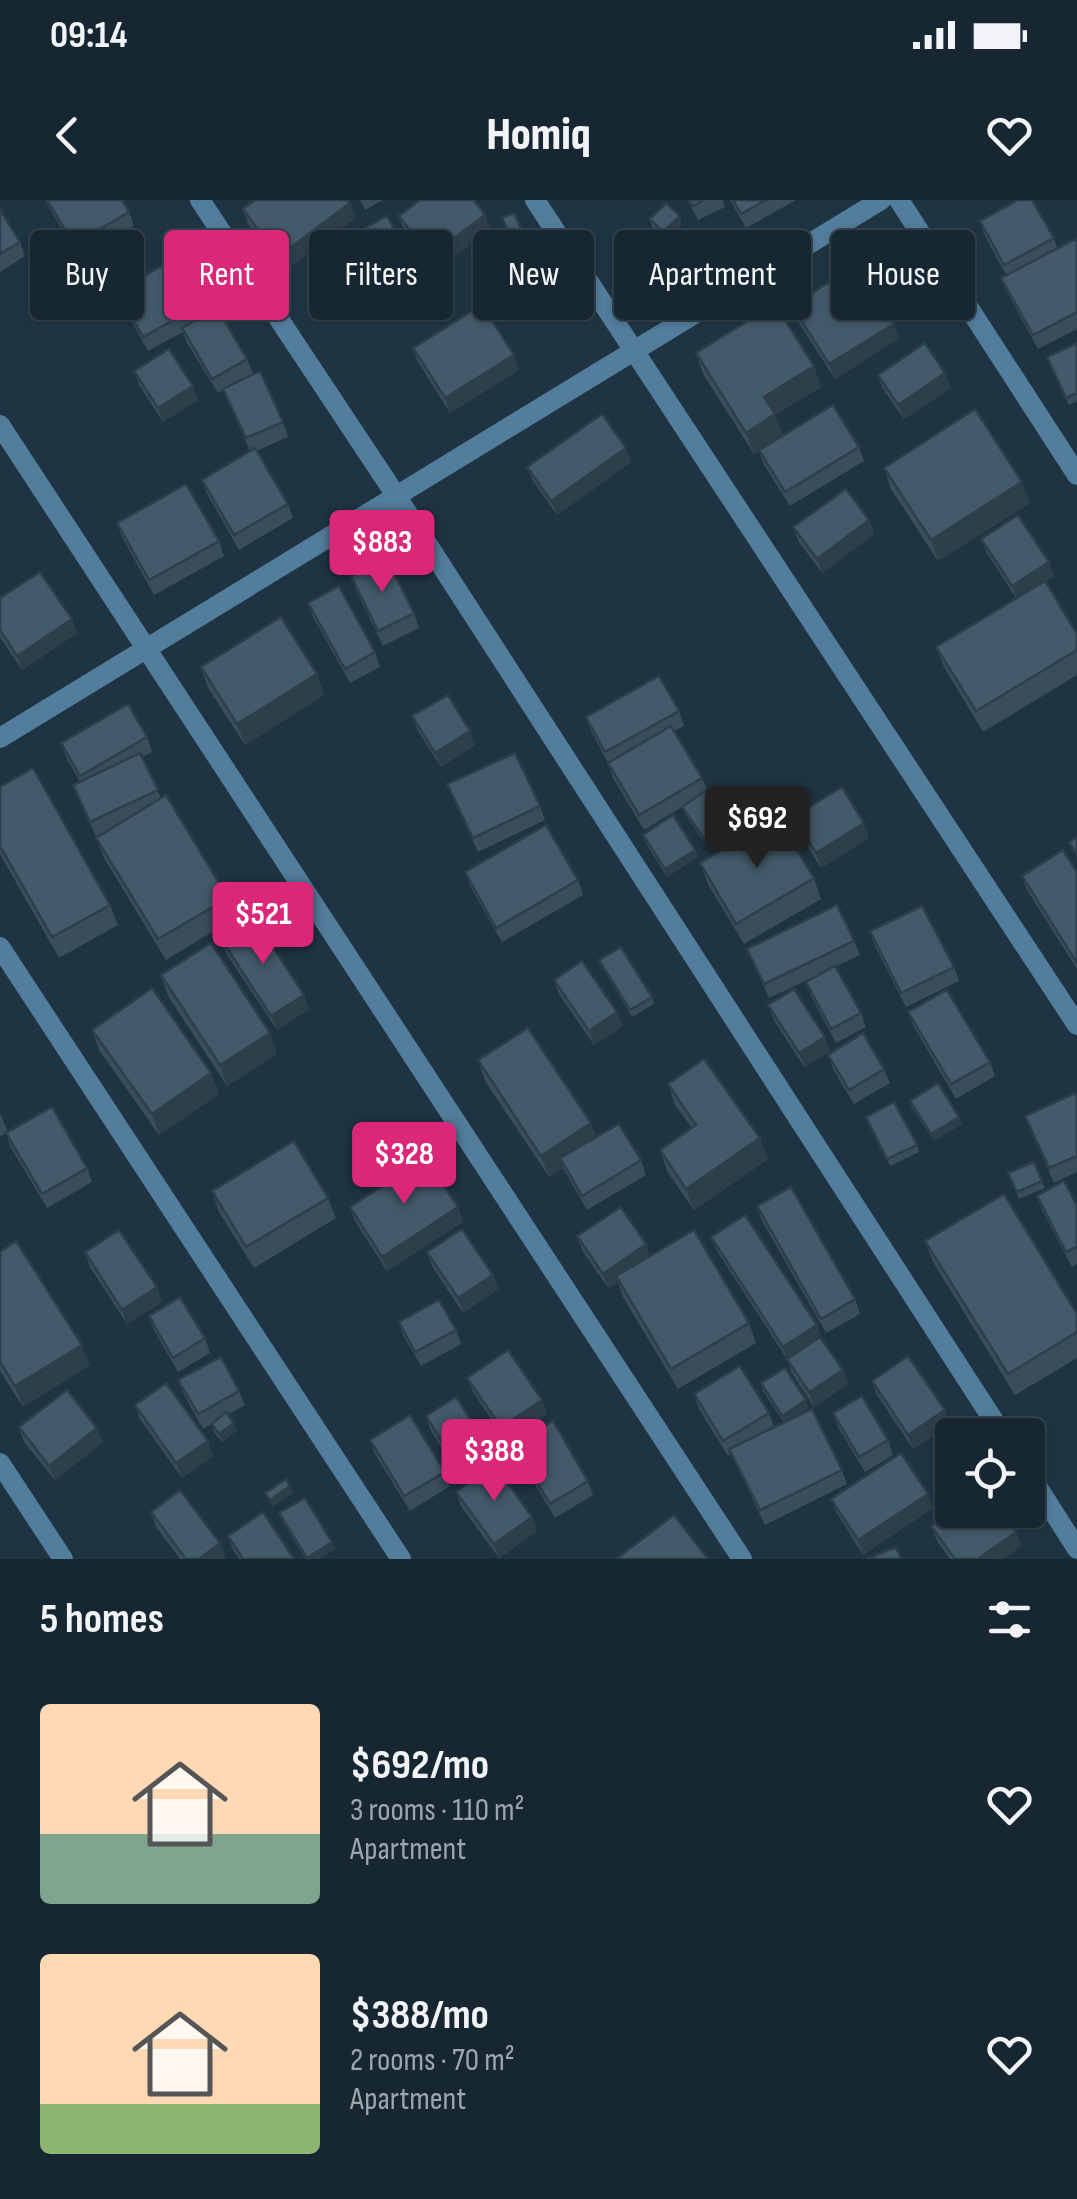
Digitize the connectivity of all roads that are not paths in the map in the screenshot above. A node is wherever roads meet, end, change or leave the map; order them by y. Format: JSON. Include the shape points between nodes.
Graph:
{"nodes":[{"id":1,"x":200,"y":200,"type":"edge"},
{"id":2,"x":535,"y":200,"type":"edge"},
{"id":3,"x":882,"y":200,"type":"edge"},
{"id":4,"x":899,"y":200,"type":"edge"},
{"id":5,"x":633,"y":351,"type":"junction"},
{"id":6,"x":0,"y":425,"type":"edge"},
{"id":7,"x":1077,"y":475,"type":"edge"},
{"id":8,"x":397,"y":497,"type":"junction"},
{"id":9,"x":146,"y":649,"type":"junction"},
{"id":10,"x":0,"y":738,"type":"edge"},
{"id":11,"x":0,"y":947,"type":"edge"},
{"id":12,"x":1077,"y":1025,"type":"edge"},
{"id":13,"x":992,"y":1418,"type":"edge"},
{"id":14,"x":0,"y":1464,"type":"edge"},
{"id":15,"x":1045,"y":1499,"type":"edge"},
{"id":16,"x":1077,"y":1549,"type":"edge"},
{"id":17,"x":63,"y":1559,"type":"edge"},
{"id":18,"x":401,"y":1559,"type":"edge"},
{"id":19,"x":742,"y":1559,"type":"edge"}],
"edges":[{"from":1,"to":8,"type":"street"},
{"from":2,"to":5,"type":"street"},
{"from":3,"to":5,"type":"street"},
{"from":4,"to":7,"type":"street"},
{"from":5,"to":8,"type":"street"},
{"from":5,"to":12,"type":"street"},
{"from":6,"to":9,"type":"street"},
{"from":8,"to":9,"type":"street"},
{"from":8,"to":13,"type":"street"},
{"from":9,"to":10,"type":"street"},
{"from":9,"to":19,"type":"street"},
{"from":11,"to":18,"type":"street"},
{"from":14,"to":17,"type":"street"},
{"from":15,"to":16,"type":"street"}]}
